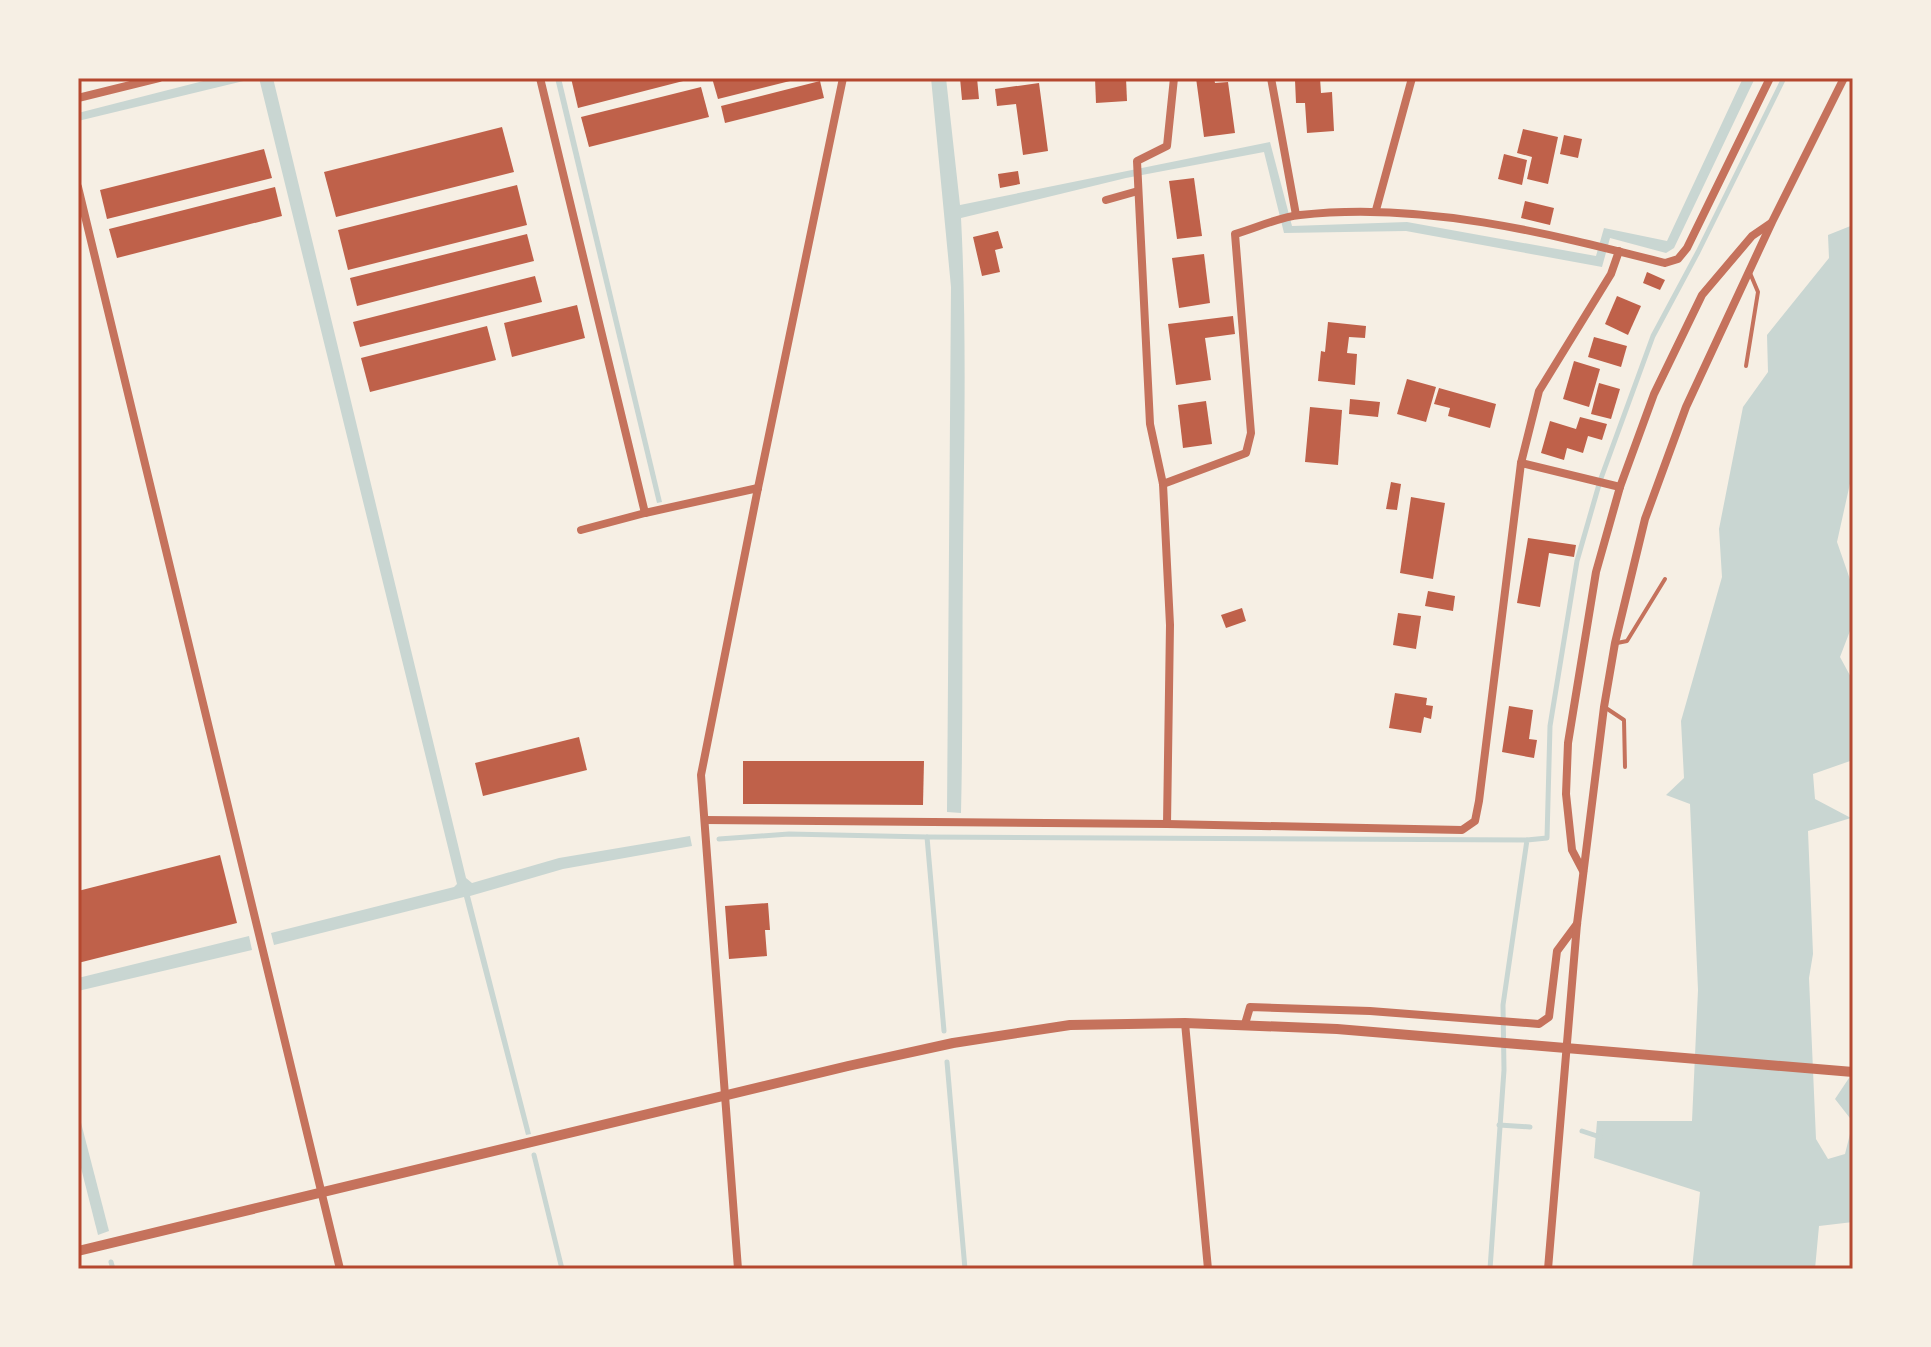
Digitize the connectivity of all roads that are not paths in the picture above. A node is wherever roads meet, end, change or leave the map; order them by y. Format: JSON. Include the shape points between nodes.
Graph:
{"nodes":[{"id":1,"x":159,"y":78,"type":"edge"},
{"id":2,"x":540,"y":78,"type":"edge"},
{"id":3,"x":843,"y":78,"type":"edge"},
{"id":4,"x":1174,"y":78,"type":"edge"},
{"id":5,"x":1271,"y":78,"type":"edge"},
{"id":6,"x":1412,"y":78,"type":"edge"},
{"id":7,"x":1770,"y":78,"type":"edge"},
{"id":8,"x":1844,"y":78,"type":"edge"},
{"id":9,"x":78,"y":98,"type":"edge"},
{"id":10,"x":78,"y":187,"type":"edge"},
{"id":11,"x":1138,"y":187,"type":"junction"},
{"id":12,"x":1106,"y":200,"type":"dead end"},
{"id":13,"x":1376,"y":210,"type":"junction"},
{"id":14,"x":1296,"y":215,"type":"junction"},
{"id":15,"x":1772,"y":222,"type":"junction"},
{"id":16,"x":1615,"y":250,"type":"junction"},
{"id":17,"x":1750,"y":273,"type":"junction"},
{"id":18,"x":1746,"y":366,"type":"dead end"},
{"id":19,"x":1521,"y":463,"type":"junction"},
{"id":20,"x":1163,"y":484,"type":"junction"},
{"id":21,"x":1620,"y":487,"type":"junction"},
{"id":22,"x":758,"y":488,"type":"junction"},
{"id":23,"x":645,"y":513,"type":"junction"},
{"id":24,"x":581,"y":530,"type":"dead end"},
{"id":25,"x":1665,"y":579,"type":"dead end"},
{"id":26,"x":1615,"y":643,"type":"junction"},
{"id":27,"x":1604,"y":707,"type":"junction"},
{"id":28,"x":1625,"y":767,"type":"dead end"},
{"id":29,"x":705,"y":820,"type":"junction"},
{"id":30,"x":1167,"y":824,"type":"junction"},
{"id":31,"x":1584,"y":873,"type":"junction"},
{"id":32,"x":1577,"y":924,"type":"junction"},
{"id":33,"x":1185,"y":1023,"type":"junction"},
{"id":34,"x":1245,"y":1024,"type":"junction"},
{"id":35,"x":1853,"y":1072,"type":"edge"},
{"id":36,"x":724,"y":1097,"type":"junction"},
{"id":37,"x":322,"y":1193,"type":"junction"},
{"id":38,"x":78,"y":1251,"type":"edge"},
{"id":39,"x":340,"y":1269,"type":"edge"},
{"id":40,"x":738,"y":1269,"type":"edge"},
{"id":41,"x":1208,"y":1269,"type":"edge"},
{"id":42,"x":1548,"y":1269,"type":"edge"}],
"edges":[{"from":1,"to":9,"type":"street"},
{"from":2,"to":23,"type":"street"},
{"from":3,"to":22,"type":"street"},
{"from":4,"to":11,"type":"street","via":[[1167,146],[1137,161]]},
{"from":5,"to":14,"type":"street"},
{"from":6,"to":13,"type":"street"},
{"from":7,"to":16,"type":"street","via":[[1678,259],[1665,263]]},
{"from":8,"to":15,"type":"street"},
{"from":10,"to":37,"type":"street"},
{"from":11,"to":12,"type":"street"},
{"from":11,"to":20,"type":"street","via":[[1150,424]]},
{"from":13,"to":14,"type":"street"},
{"from":13,"to":16,"type":"street","via":[[1456,218]]},
{"from":14,"to":20,"type":"street","via":[[1235,234],[1251,433],[1246,453]]},
{"from":15,"to":17,"type":"street"},
{"from":15,"to":21,"type":"street","via":[[1752,236],[1702,295],[1654,394]]},
{"from":16,"to":19,"type":"street","via":[[1611,274],[1539,391]]},
{"from":17,"to":18,"type":"lane","via":[[1758,292]]},
{"from":17,"to":26,"type":"street","via":[[1686,407],[1645,519]]},
{"from":19,"to":21,"type":"street"},
{"from":19,"to":30,"type":"street","via":[[1475,821],[1462,830]]},
{"from":20,"to":30,"type":"street","via":[[1170,625]]},
{"from":21,"to":31,"type":"street","via":[[1596,572],[1568,743],[1572,850]]},
{"from":22,"to":23,"type":"street"},
{"from":22,"to":29,"type":"street","via":[[701,775]]},
{"from":23,"to":24,"type":"street"},
{"from":25,"to":26,"type":"lane","via":[[1627,641]]},
{"from":26,"to":27,"type":"street"},
{"from":27,"to":28,"type":"lane","via":[[1624,720]]},
{"from":27,"to":31,"type":"street"},
{"from":29,"to":30,"type":"street"},
{"from":29,"to":36,"type":"street"},
{"from":31,"to":32,"type":"street"},
{"from":32,"to":34,"type":"street","via":[[1557,951],[1549,1017],[1539,1024],[1250,1007]]},
{"from":32,"to":42,"type":"street"},
{"from":33,"to":34,"type":"street"},
{"from":33,"to":36,"type":"street","via":[[1070,1025],[953,1043]]},
{"from":33,"to":41,"type":"street"},
{"from":34,"to":35,"type":"street"},
{"from":36,"to":37,"type":"street"},
{"from":36,"to":40,"type":"street"},
{"from":37,"to":38,"type":"street"},
{"from":37,"to":39,"type":"street"}]}
